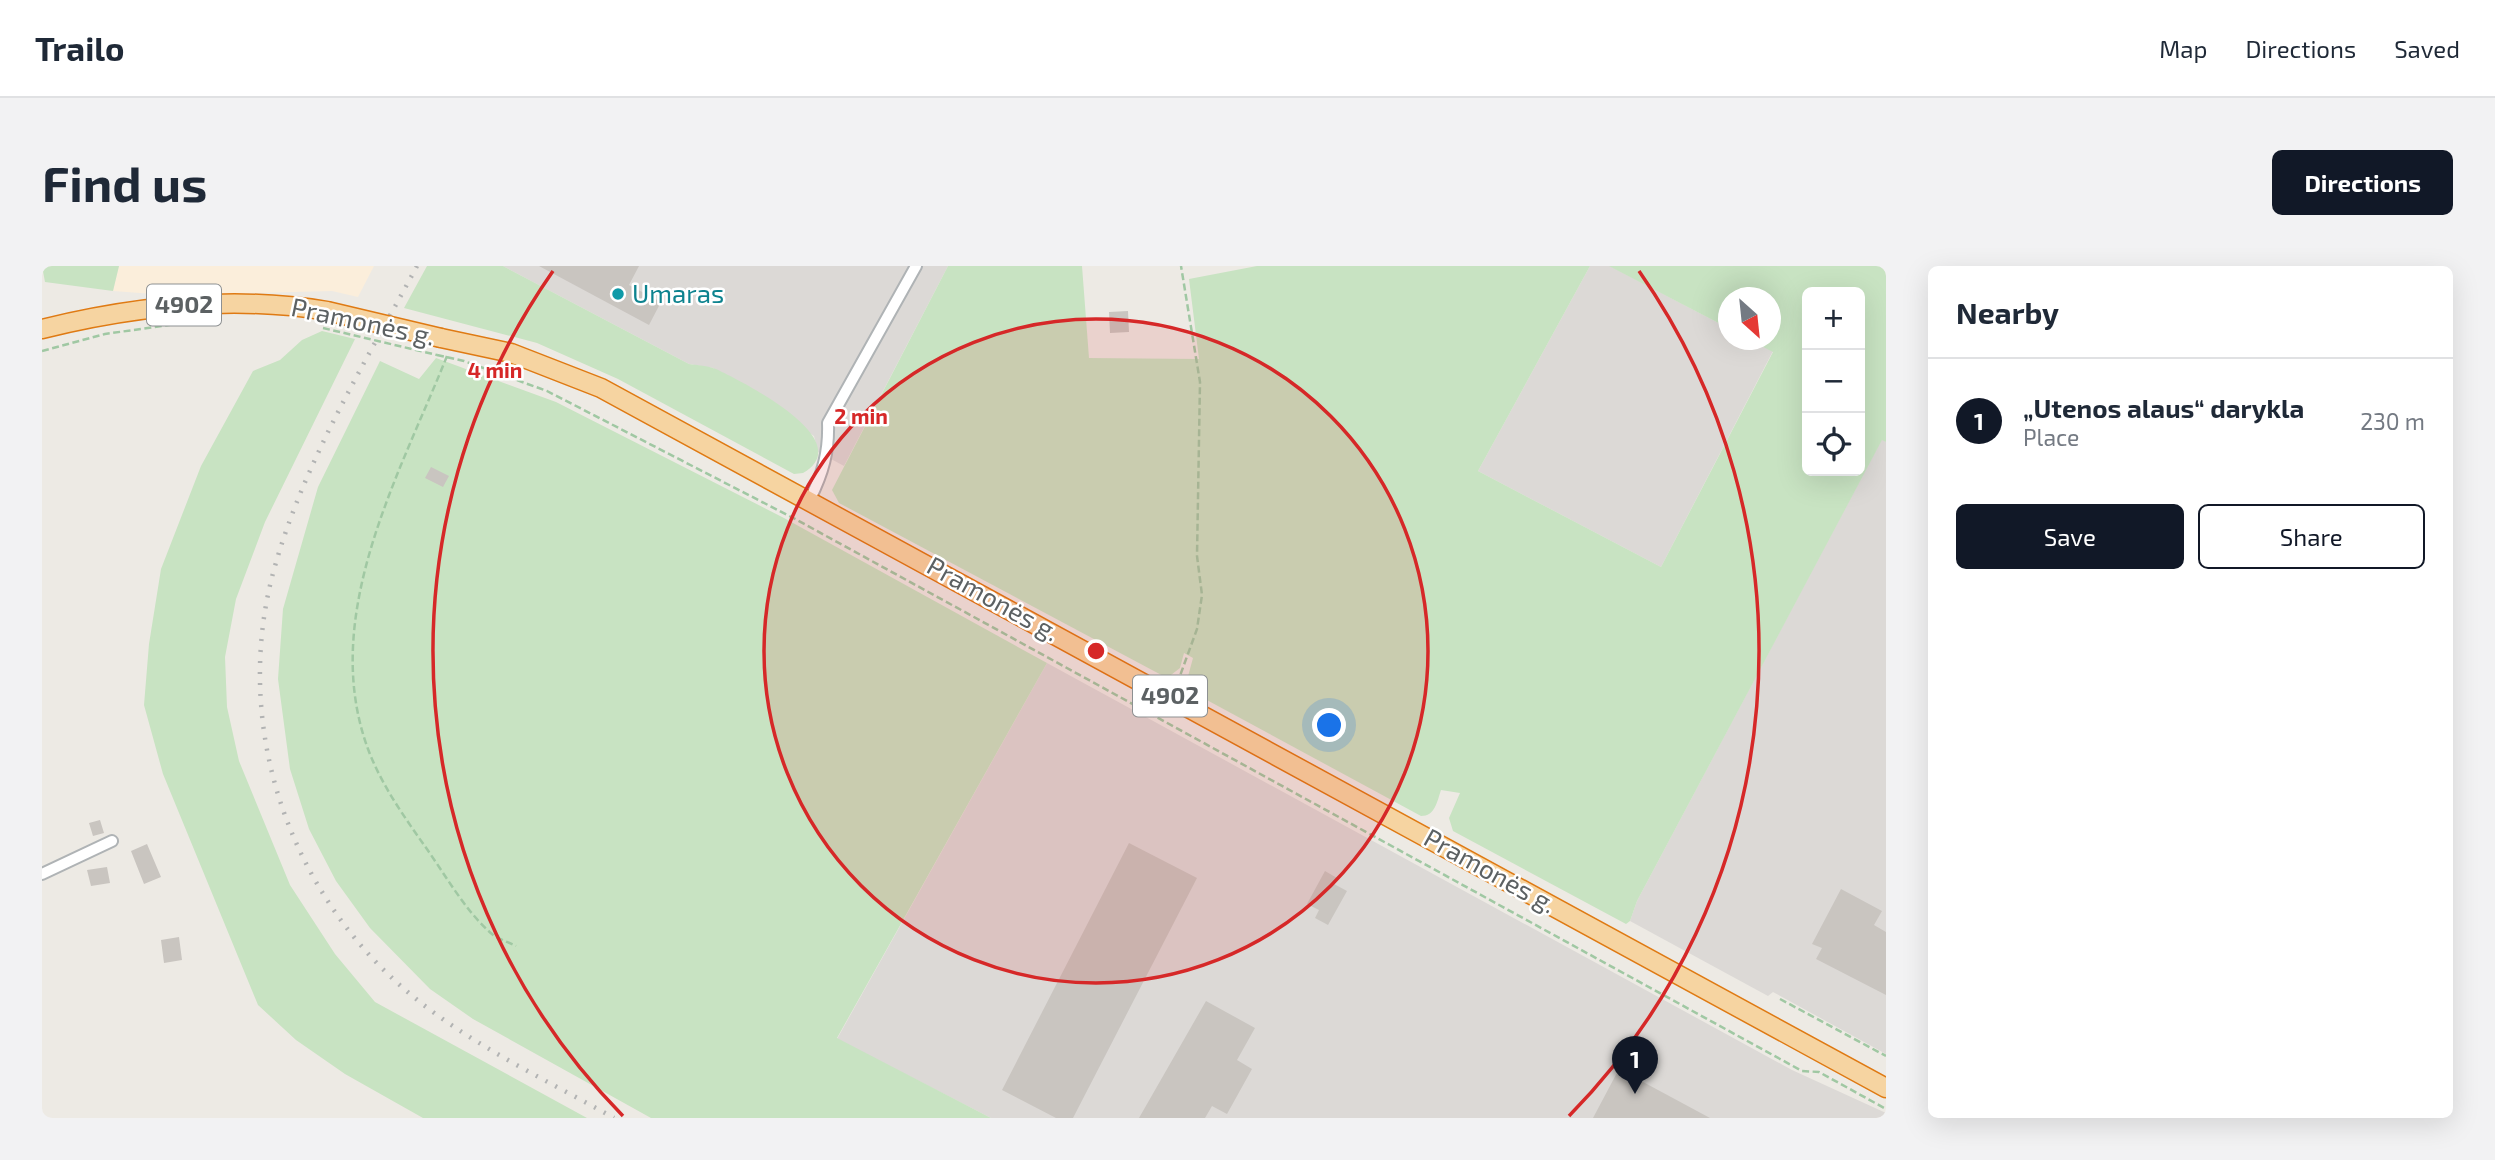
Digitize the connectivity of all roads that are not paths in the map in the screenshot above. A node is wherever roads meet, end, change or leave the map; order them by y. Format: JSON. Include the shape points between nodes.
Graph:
{"nodes":[{"id":1,"x":916,"y":266,"type":"edge"},
{"id":2,"x":42,"y":329,"type":"edge"},
{"id":3,"x":810,"y":499,"type":"junction"},
{"id":4,"x":112,"y":841,"type":"dead end"},
{"id":5,"x":42,"y":874,"type":"edge"},
{"id":6,"x":1886,"y":1088,"type":"edge"}],
"edges":[{"from":1,"to":3,"type":"street","via":[[828,423],[829,448]]},
{"from":2,"to":3,"type":"highway","name":"Pramonės g.","number":"4902","bridge":true,"via":[[191,305],[257,303],[443,344],[511,353],[601,388]]},
{"from":3,"to":6,"type":"highway","name":"Pramonės g.","number":"4902"},
{"from":4,"to":5,"type":"street"}]}
